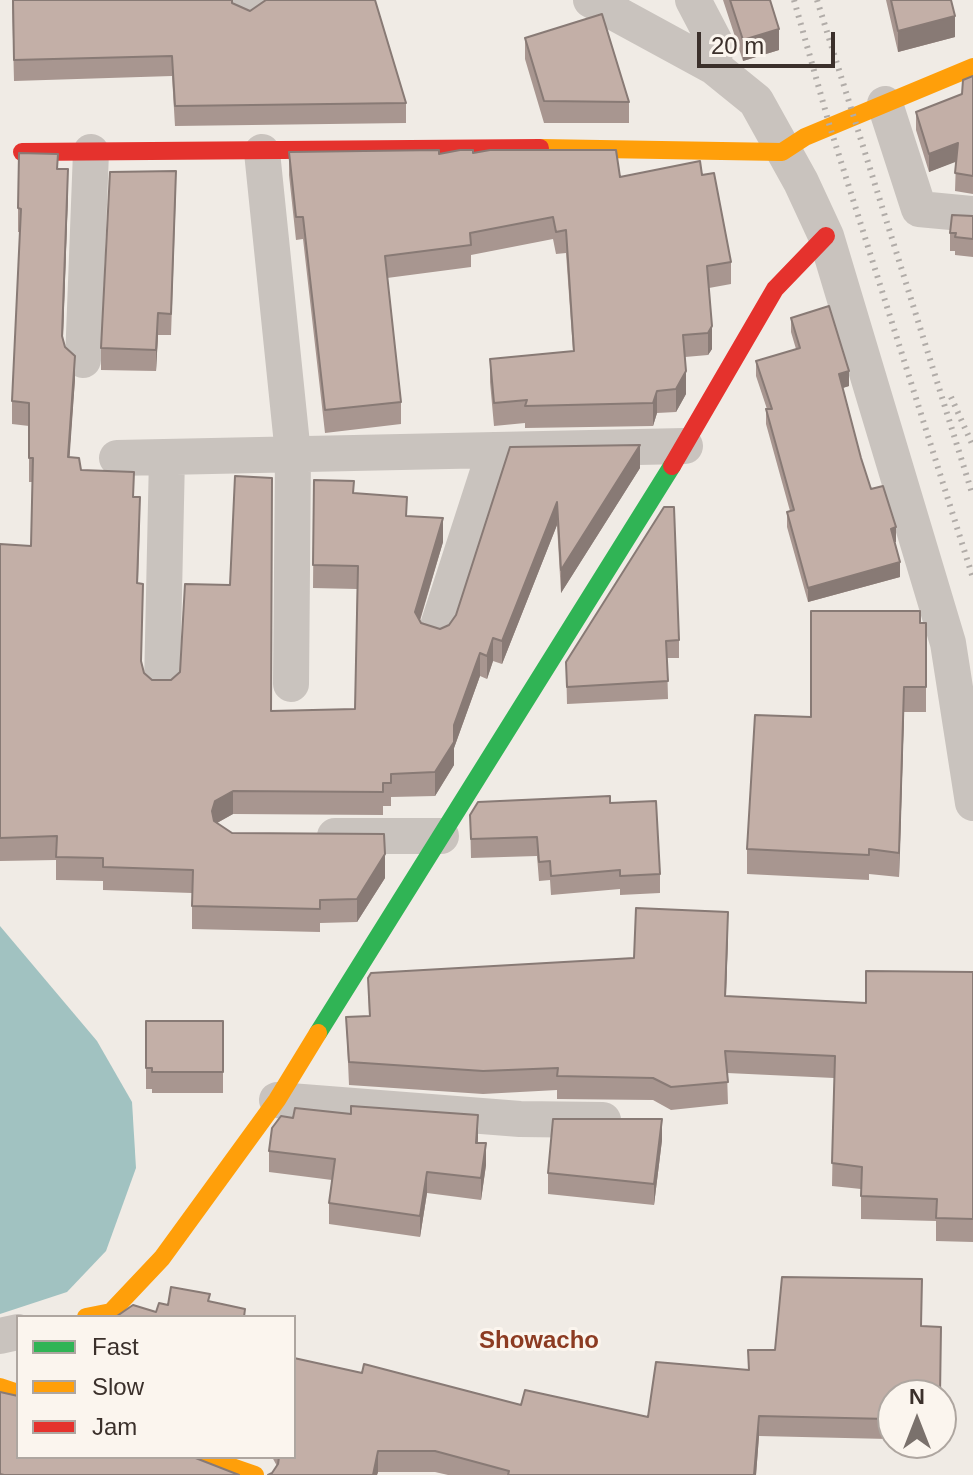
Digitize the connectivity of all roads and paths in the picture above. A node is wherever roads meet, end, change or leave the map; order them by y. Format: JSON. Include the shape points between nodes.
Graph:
{"nodes":[{"id":1,"x":591,"y":0,"type":"edge"},
{"id":2,"x":693,"y":0,"type":"edge"},
{"id":3,"x":714,"y":67,"type":"junction"},
{"id":4,"x":973,"y":67,"type":"edge"},
{"id":5,"x":885,"y":104,"type":"junction"},
{"id":6,"x":22,"y":152,"type":"edge"},
{"id":7,"x":91,"y":152,"type":"junction"},
{"id":8,"x":262,"y":152,"type":"junction"},
{"id":9,"x":782,"y":152,"type":"junction"},
{"id":10,"x":973,"y":214,"type":"edge"},
{"id":11,"x":826,"y":236,"type":"junction"},
{"id":12,"x":83,"y":360,"type":"dead end"},
{"id":13,"x":685,"y":446,"type":"junction"},
{"id":14,"x":495,"y":450,"type":"junction"},
{"id":15,"x":293,"y":454,"type":"junction"},
{"id":16,"x":167,"y":457,"type":"junction"},
{"id":17,"x":117,"y":458,"type":"dead end"},
{"id":18,"x":436,"y":632,"type":"edge"},
{"id":19,"x":291,"y":684,"type":"dead end"},
{"id":20,"x":162,"y":685,"type":"edge"},
{"id":21,"x":973,"y":803,"type":"edge"},
{"id":22,"x":307,"y":836,"type":"edge"},
{"id":23,"x":441,"y":836,"type":"junction"},
{"id":24,"x":277,"y":1100,"type":"junction"},
{"id":25,"x":638,"y":1121,"type":"edge"},
{"id":26,"x":96,"y":1315,"type":"edge"},
{"id":27,"x":209,"y":1459,"type":"edge"},
{"id":28,"x":255,"y":1475,"type":"edge"}],
"edges":[{"from":1,"to":3,"type":"street"},
{"from":2,"to":3,"type":"street","via":[[715,42]]},
{"from":3,"to":9,"type":"street","via":[[756,101]]},
{"from":4,"to":5,"type":"street"},
{"from":5,"to":9,"type":"street"},
{"from":5,"to":10,"type":"street","via":[[919,209]]},
{"from":6,"to":7,"type":"street"},
{"from":7,"to":8,"type":"street"},
{"from":7,"to":12,"type":"street"},
{"from":8,"to":9,"type":"street","via":[[617,145]]},
{"from":8,"to":15,"type":"street"},
{"from":9,"to":11,"type":"street"},
{"from":11,"to":13,"type":"street","via":[[775,289]]},
{"from":11,"to":21,"type":"street","via":[[948,643]]},
{"from":13,"to":14,"type":"street"},
{"from":13,"to":23,"type":"street"},
{"from":14,"to":15,"type":"street"},
{"from":14,"to":18,"type":"street"},
{"from":15,"to":16,"type":"street"},
{"from":15,"to":19,"type":"street"},
{"from":16,"to":17,"type":"street"},
{"from":16,"to":20,"type":"street"},
{"from":22,"to":23,"type":"street"},
{"from":23,"to":24,"type":"street"},
{"from":24,"to":25,"type":"street","via":[[520,1119]]},
{"from":24,"to":26,"type":"street","via":[[162,1258],[111,1312]]},
{"from":27,"to":28,"type":"street"}]}
